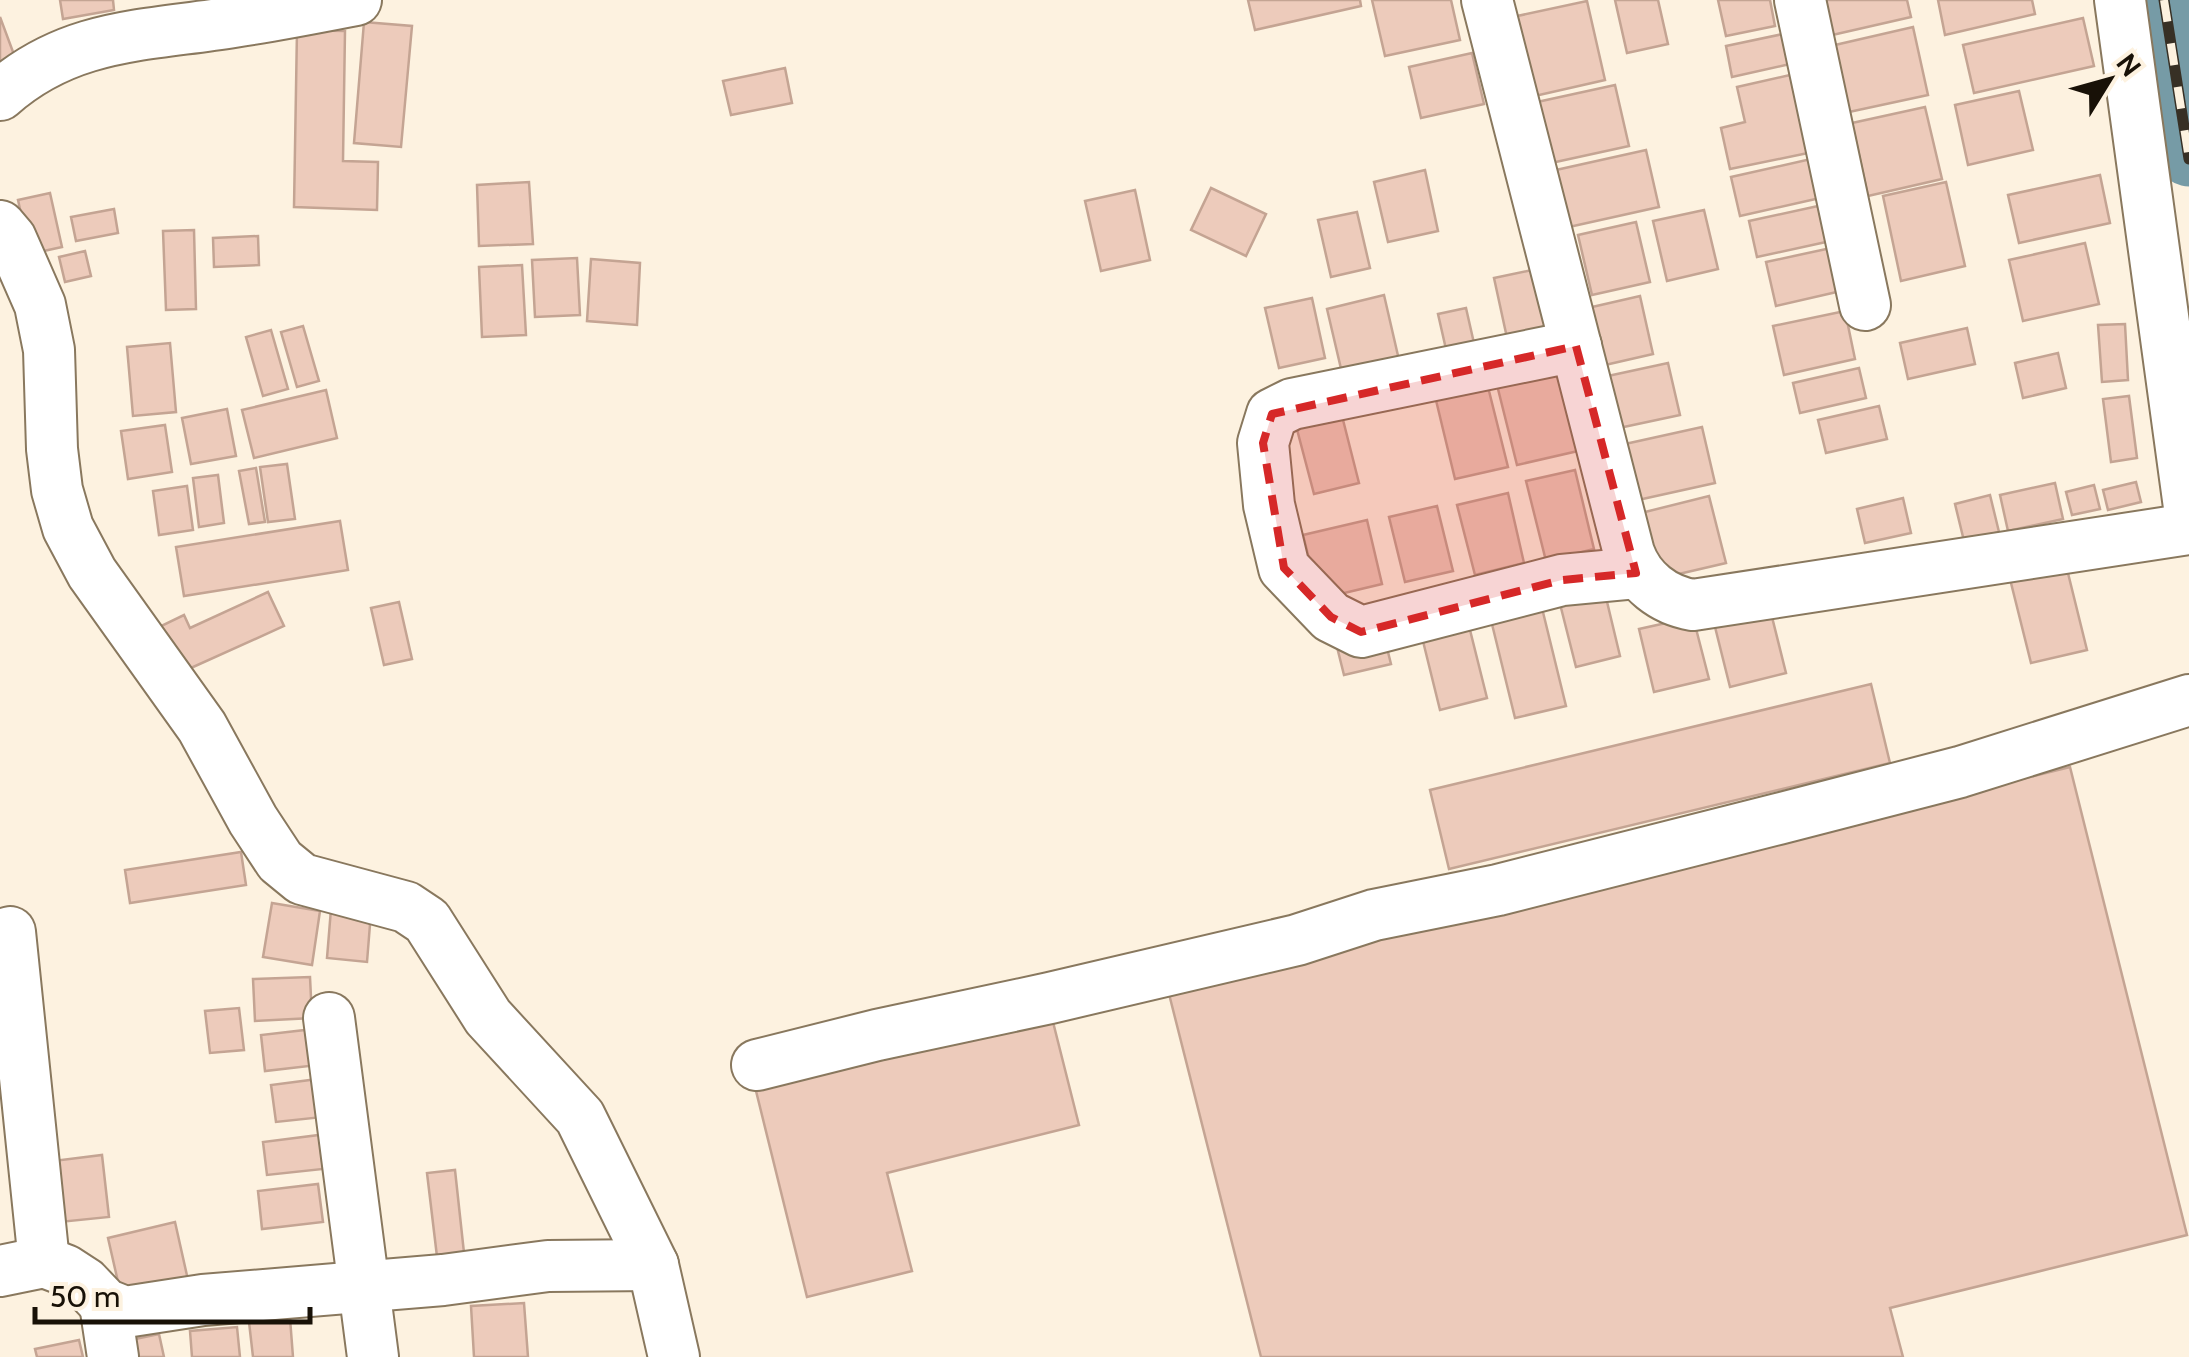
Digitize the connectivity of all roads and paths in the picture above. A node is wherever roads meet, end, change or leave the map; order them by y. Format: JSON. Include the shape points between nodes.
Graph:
{"nodes":[{"id":1,"x":356,"y":0,"type":"edge"},
{"id":2,"x":1487,"y":0,"type":"edge"},
{"id":3,"x":1800,"y":0,"type":"edge"},
{"id":4,"x":2120,"y":0,"type":"edge"},
{"id":5,"x":236,"y":11,"type":"edge"},
{"id":6,"x":135,"y":18,"type":"edge"},
{"id":7,"x":0,"y":94,"type":"edge"},
{"id":8,"x":0,"y":226,"type":"edge"},
{"id":9,"x":1865,"y":305,"type":"dead end"},
{"id":10,"x":1576,"y":346,"type":"junction"},
{"id":11,"x":2189,"y":507,"type":"edge"},
{"id":12,"x":2189,"y":529,"type":"edge"},
{"id":13,"x":1636,"y":572,"type":"junction"},
{"id":14,"x":2189,"y":700,"type":"edge"},
{"id":15,"x":10,"y":932,"type":"dead end"},
{"id":16,"x":329,"y":1018,"type":"dead end"},
{"id":17,"x":758,"y":1066,"type":"dead end"},
{"id":18,"x":653,"y":1265,"type":"junction"},
{"id":19,"x":22,"y":1266,"type":"edge"},
{"id":20,"x":362,"y":1285,"type":"junction"},
{"id":21,"x":105,"y":1304,"type":"junction"},
{"id":22,"x":113,"y":1357,"type":"edge"},
{"id":23,"x":372,"y":1357,"type":"edge"},
{"id":24,"x":674,"y":1357,"type":"edge"}],
"edges":[{"from":1,"to":5,"type":"street"},
{"from":2,"to":10,"type":"street"},
{"from":3,"to":9,"type":"street"},
{"from":4,"to":11,"type":"street"},
{"from":5,"to":6,"type":"street"},
{"from":6,"to":7,"type":"street","via":[[97,42],[48,59]]},
{"from":8,"to":18,"type":"street","via":[[40,305],[57,490],[92,572],[202,726],[280,862],[302,880],[406,907],[427,921],[488,1017],[580,1117]]},
{"from":10,"to":13,"type":"street"},
{"from":10,"to":13,"type":"street","via":[[1292,404],[1272,414],[1263,443],[1284,568],[1330,617],[1361,632],[1562,580]]},
{"from":12,"to":13,"type":"street","via":[[1693,605],[1664,596]]},
{"from":14,"to":17,"type":"street","via":[[1924,782]]},
{"from":15,"to":19,"type":"street"},
{"from":16,"to":20,"type":"street"},
{"from":18,"to":20,"type":"street","via":[[548,1266]]},
{"from":18,"to":24,"type":"street"},
{"from":19,"to":21,"type":"street","via":[[75,1276]]},
{"from":20,"to":21,"type":"street","via":[[125,1312]]},
{"from":20,"to":23,"type":"street"},
{"from":21,"to":22,"type":"street"}]}
